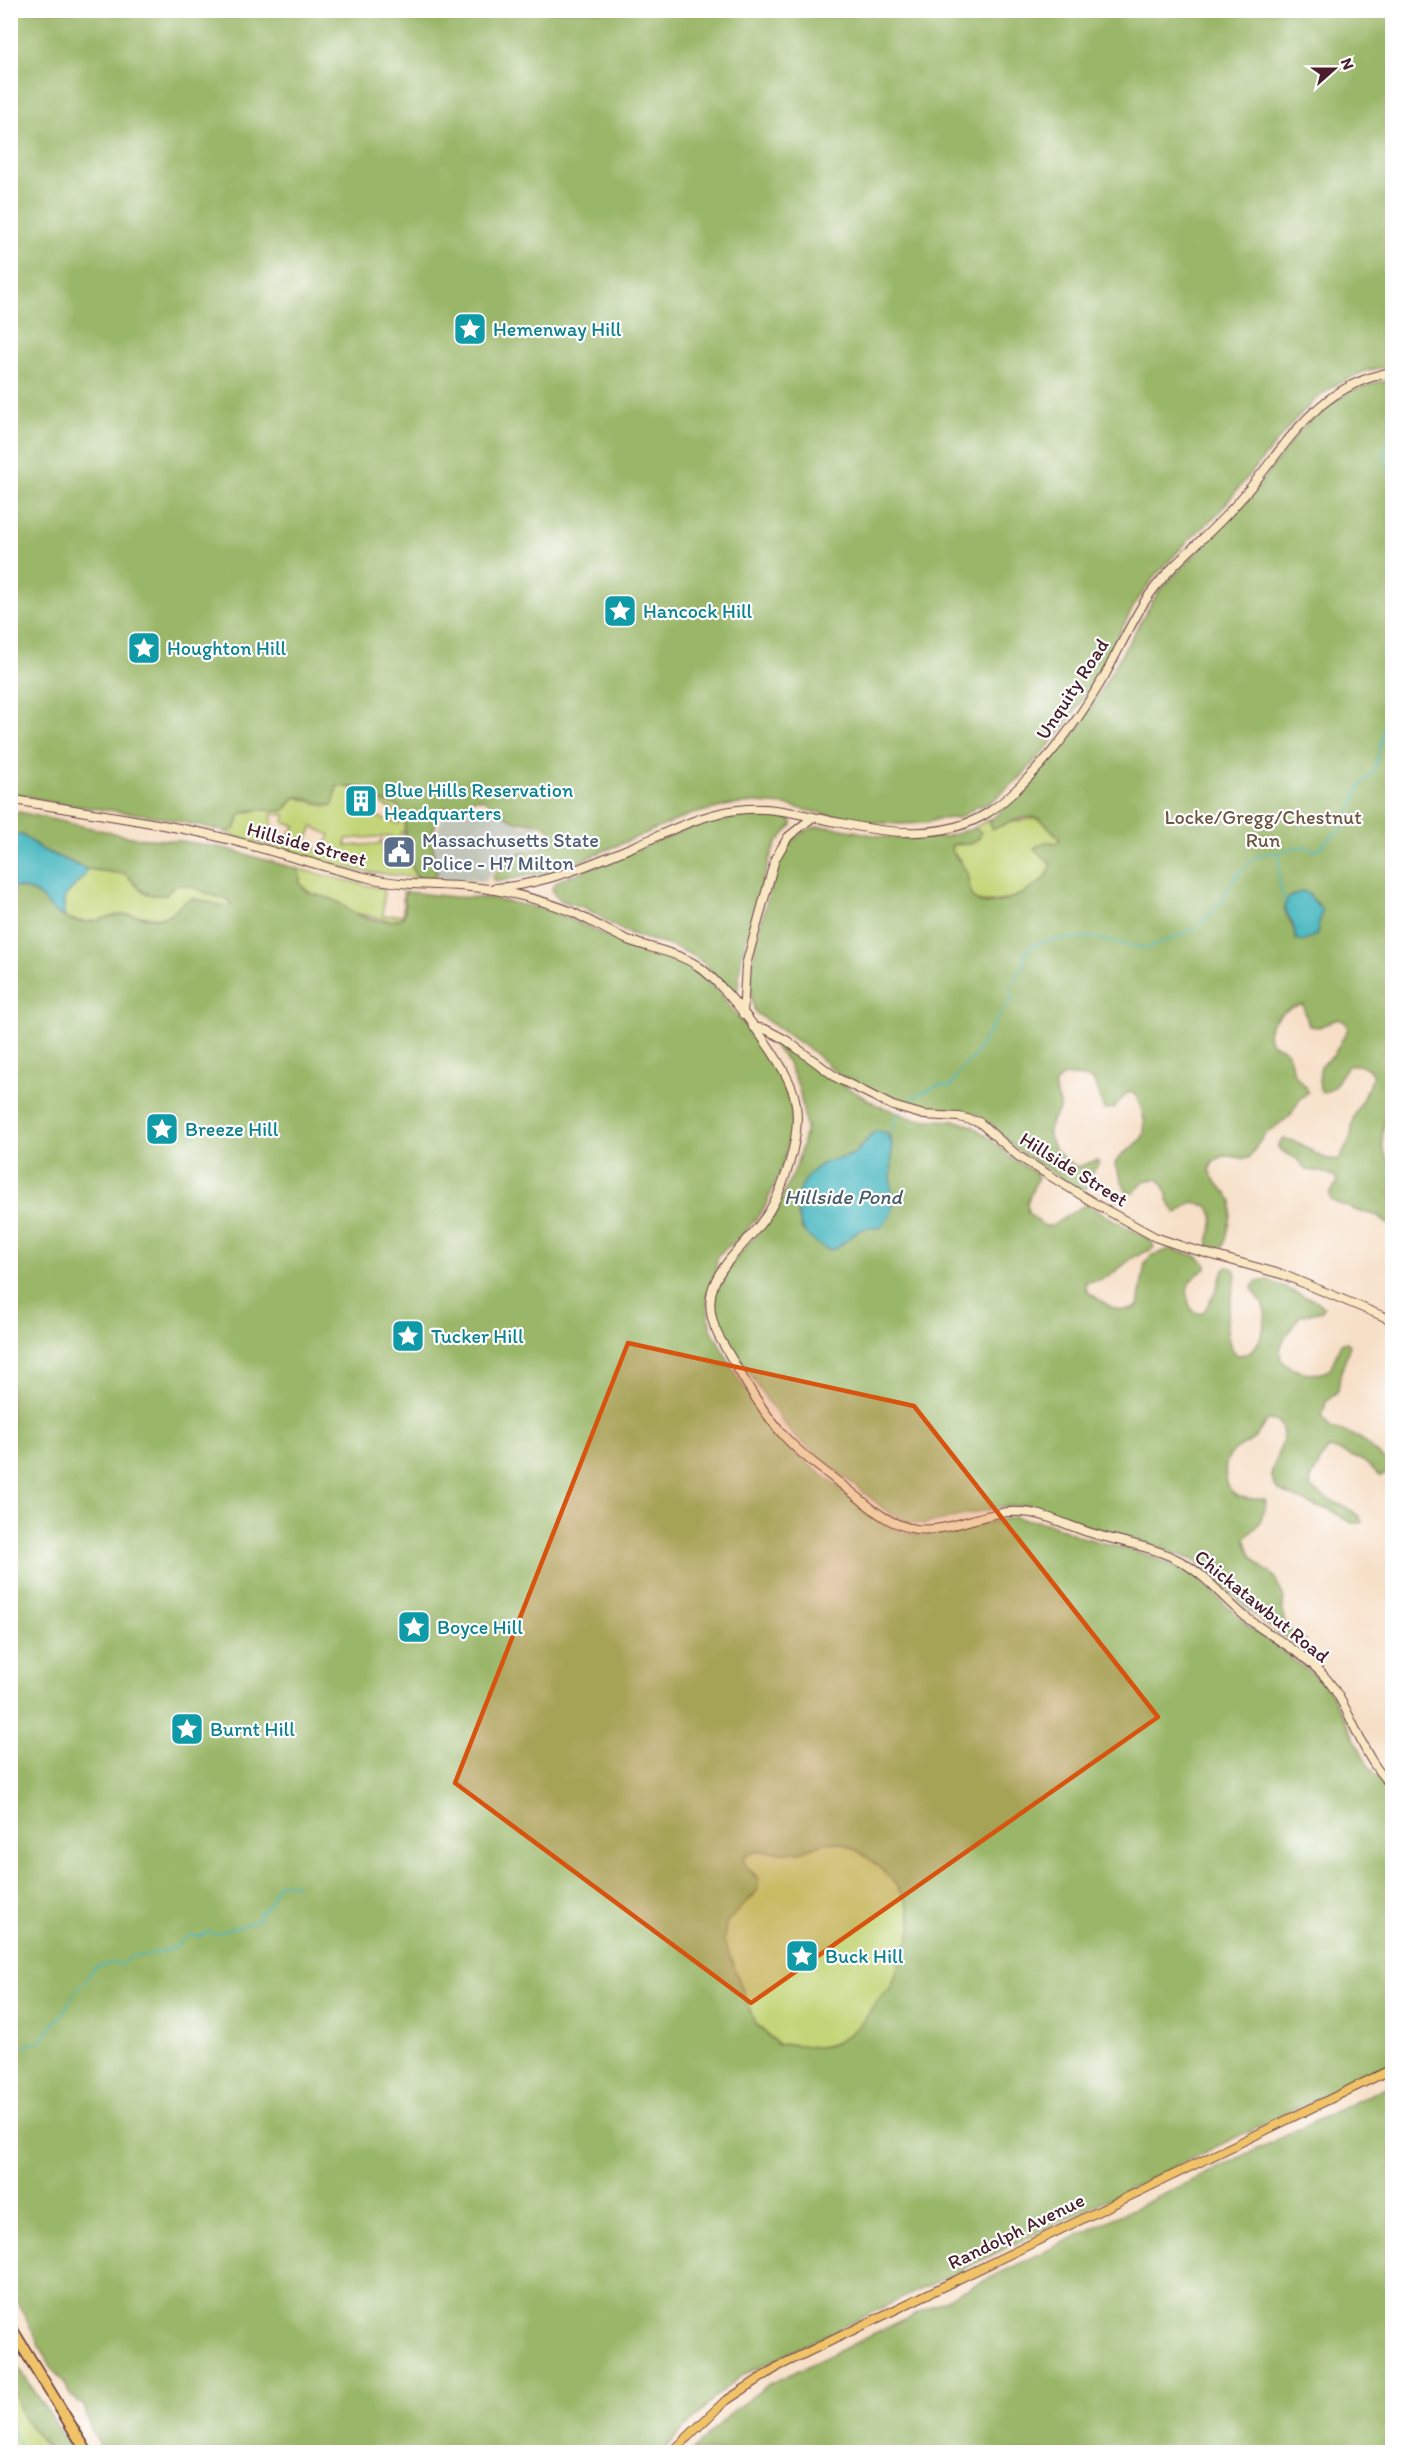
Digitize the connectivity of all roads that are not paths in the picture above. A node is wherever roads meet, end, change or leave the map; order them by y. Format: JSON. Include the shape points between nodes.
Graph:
{"nodes":[{"id":1,"x":1392,"y":372,"type":"edge"},
{"id":2,"x":10,"y":799,"type":"edge"},
{"id":3,"x":813,"y":817,"type":"junction"},
{"id":4,"x":485,"y":888,"type":"junction"},
{"id":5,"x":742,"y":1014,"type":"junction"},
{"id":6,"x":753,"y":1027,"type":"junction"},
{"id":7,"x":1392,"y":1320,"type":"edge"},
{"id":8,"x":1392,"y":1786,"type":"edge"},
{"id":9,"x":1392,"y":2068,"type":"edge"},
{"id":10,"x":10,"y":2326,"type":"edge"},
{"id":11,"x":10,"y":2338,"type":"edge"},
{"id":12,"x":41,"y":2376,"type":"junction"},
{"id":13,"x":87,"y":2452,"type":"edge"},
{"id":14,"x":672,"y":2452,"type":"edge"}],
"edges":[{"from":1,"to":3,"type":"main road","name":"Unquity Road","via":[[1343,389],[1300,424],[1238,503],[1157,584],[1075,722],[1035,771],[994,809],[966,824],[930,831],[868,828]]},
{"from":2,"to":4,"type":"main road","name":"Hillside Street","via":[[205,834],[377,880]]},
{"from":3,"to":4,"type":"main road","name":"Unquity Road","via":[[764,809],[720,812],[567,873],[519,885]]},
{"from":3,"to":5,"type":"main road","via":[[788,837],[775,859],[746,965]]},
{"from":4,"to":5,"type":"main road","name":"Hillside Street","via":[[561,908],[620,937],[690,961],[710,975]]},
{"from":5,"to":6,"type":"main road","name":"Chickatawbut Road"},
{"from":6,"to":7,"type":"main road","name":"Hillside Street","via":[[790,1042],[841,1081],[893,1106],[924,1115],[979,1122],[1021,1158],[1151,1235],[1284,1275]]},
{"from":6,"to":8,"type":"main road","name":"Chickatawbut Road","via":[[790,1081],[797,1106],[797,1137],[769,1212],[724,1266],[713,1289],[711,1306],[719,1337],[779,1430],[798,1450],[900,1525],[930,1529],[1000,1513],[1027,1512],[1149,1548],[1184,1563],[1247,1618],[1325,1677],[1341,1699],[1371,1761]]},
{"from":9,"to":14,"type":"main road","name":"Randolph Avenue","via":[[779,2366],[724,2402]]},
{"from":10,"to":12,"type":"highway"},
{"from":11,"to":12,"type":"highway"},
{"from":12,"to":13,"type":"highway"}]}
